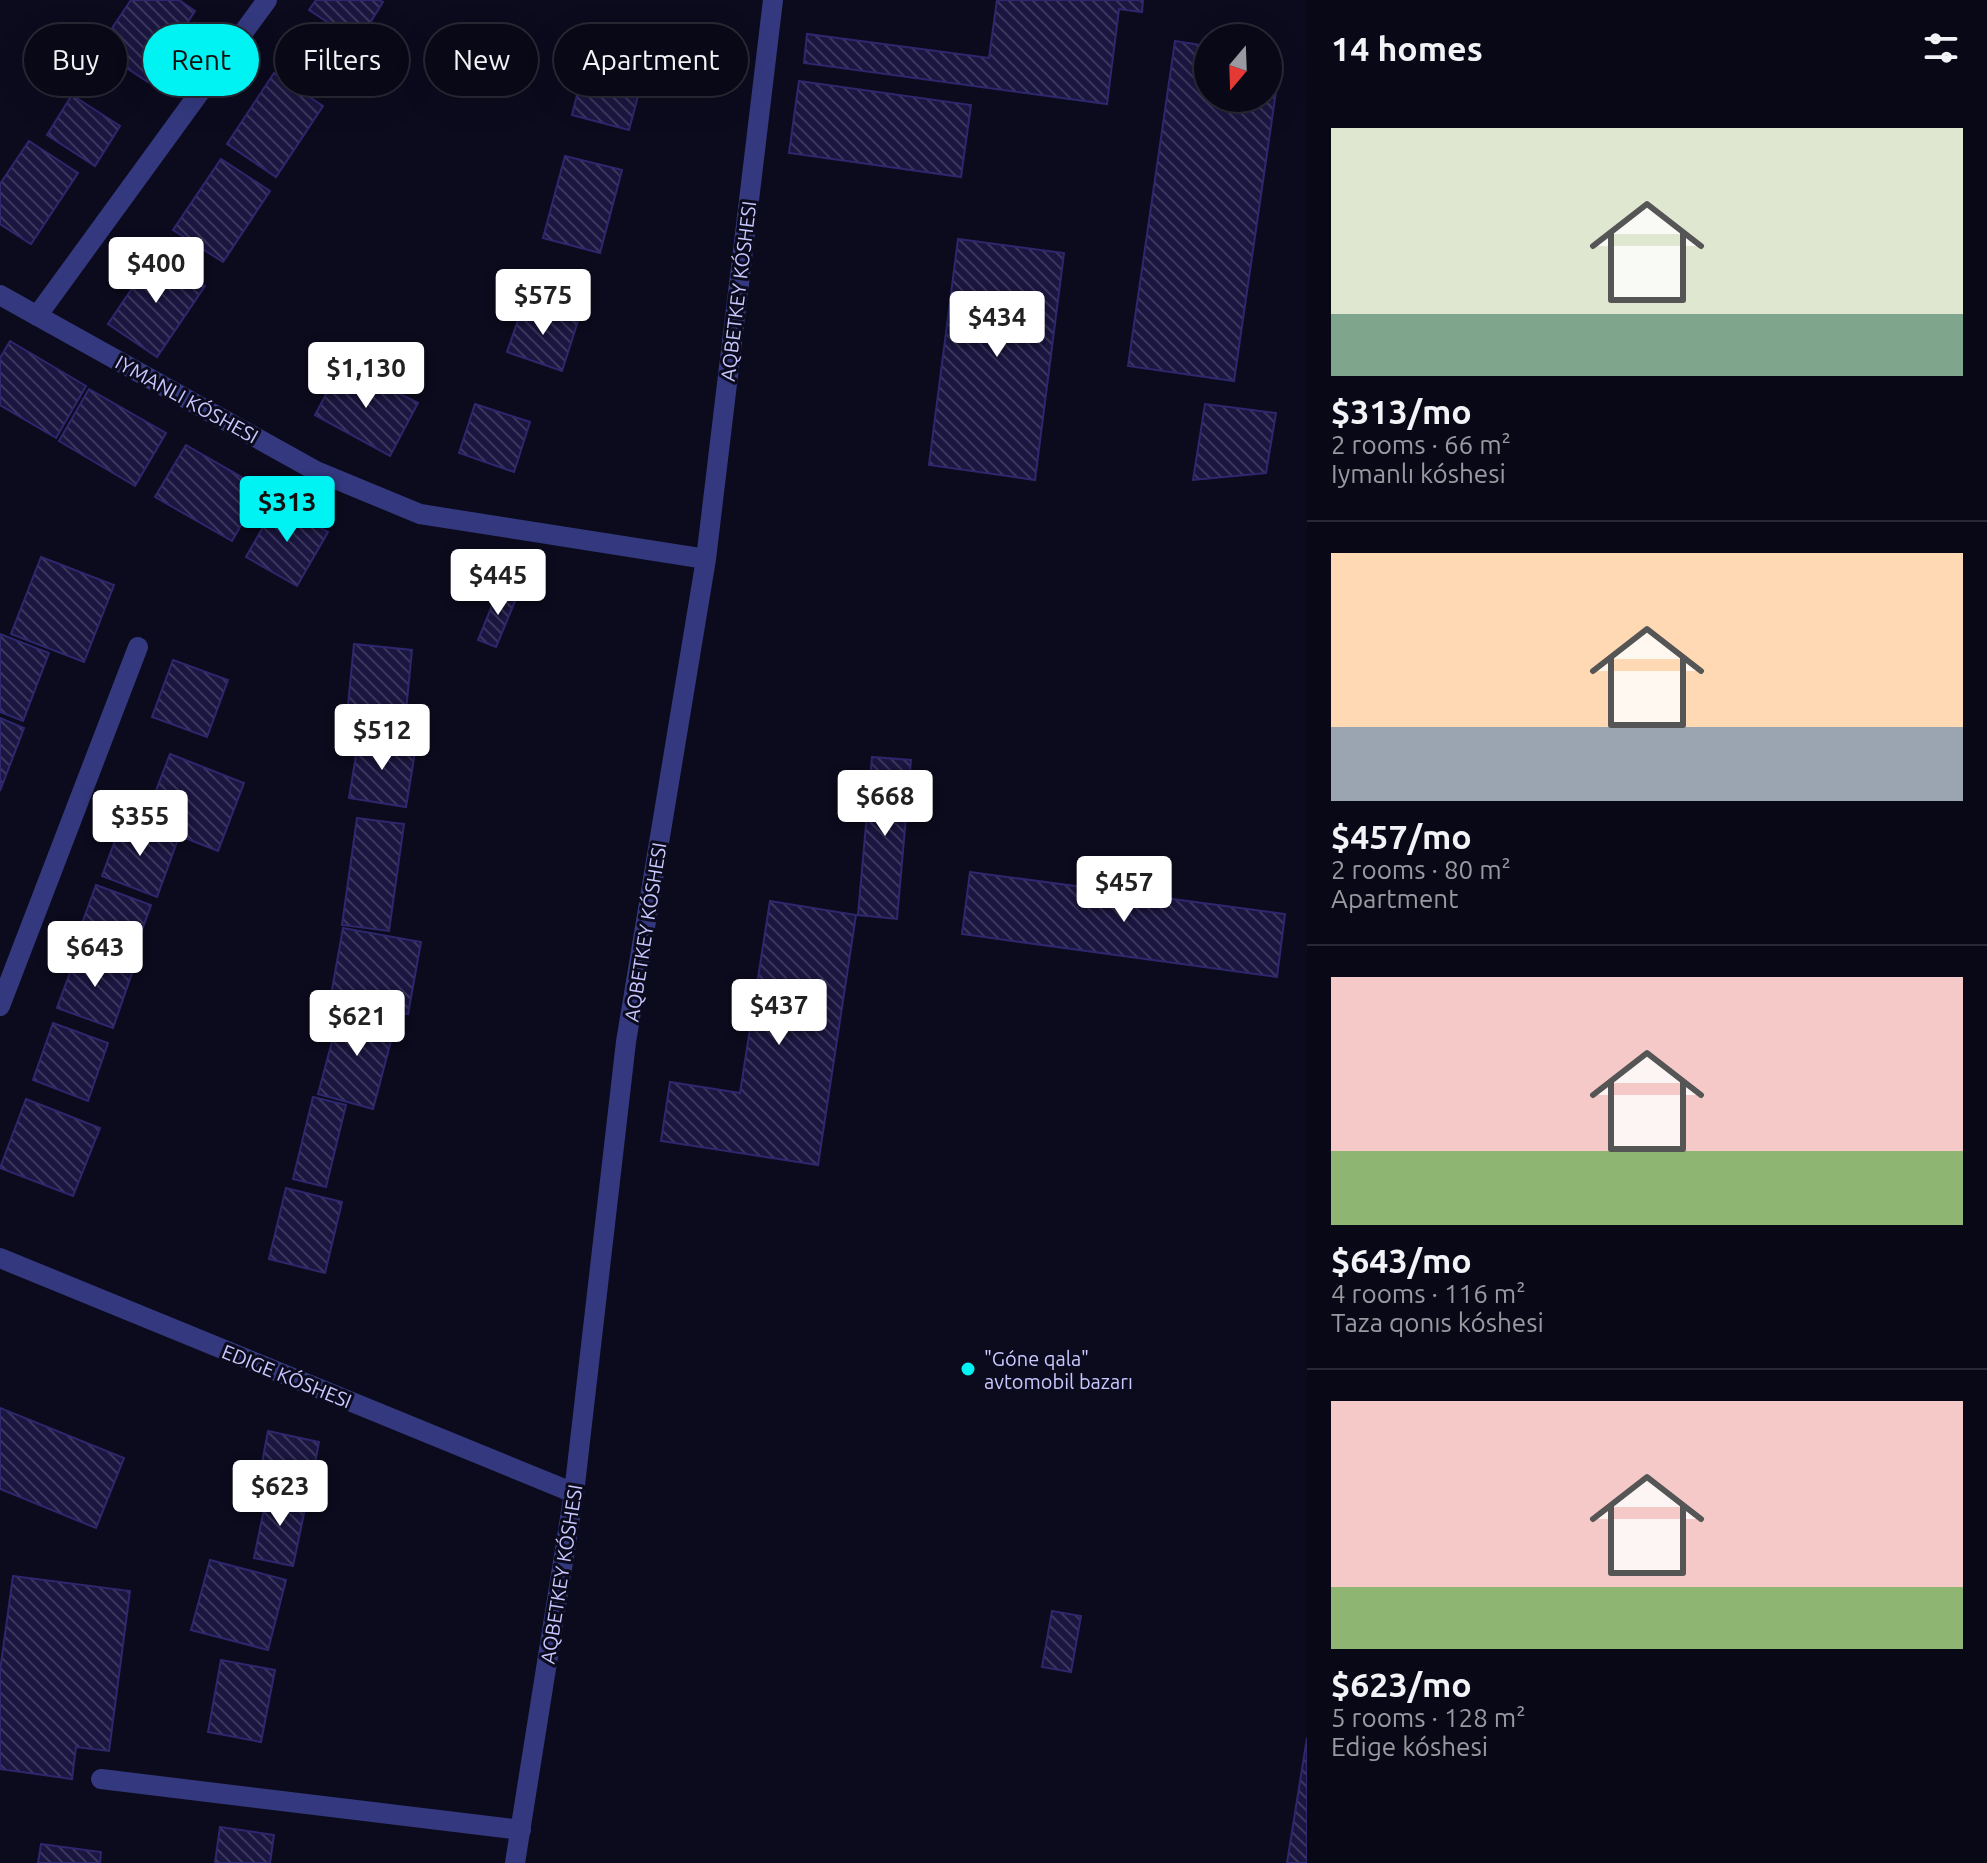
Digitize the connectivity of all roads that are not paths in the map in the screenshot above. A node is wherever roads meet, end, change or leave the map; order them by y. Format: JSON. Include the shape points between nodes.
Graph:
{"nodes":[{"id":1,"x":267,"y":0,"type":"edge"},
{"id":2,"x":773,"y":0,"type":"edge"},
{"id":3,"x":0,"y":295,"type":"edge"},
{"id":4,"x":37,"y":316,"type":"junction"},
{"id":5,"x":706,"y":559,"type":"junction"},
{"id":6,"x":138,"y":647,"type":"dead end"},
{"id":7,"x":0,"y":1006,"type":"edge"},
{"id":8,"x":0,"y":1258,"type":"edge"},
{"id":9,"x":574,"y":1493,"type":"junction"},
{"id":10,"x":101,"y":1779,"type":"dead end"},
{"id":11,"x":521,"y":1830,"type":"junction"},
{"id":12,"x":515,"y":1863,"type":"edge"}],
"edges":[{"from":1,"to":4,"type":"street"},
{"from":2,"to":5,"type":"street","name":"AQBETKEY KÓSHESI"},
{"from":3,"to":4,"type":"street"},
{"from":4,"to":5,"type":"street","via":[[316,471],[420,514]]},
{"from":5,"to":9,"type":"street","name":"AQBETKEY KÓSHESI","via":[[626,1042]]},
{"from":6,"to":7,"type":"street"},
{"from":8,"to":9,"type":"street","name":"EDIGE KÓSHESI"},
{"from":9,"to":11,"type":"street","name":"AQBETKEY KÓSHESI"},
{"from":10,"to":11,"type":"street"},
{"from":11,"to":12,"type":"street","name":"AQBETKEY KÓSHESI"}]}
